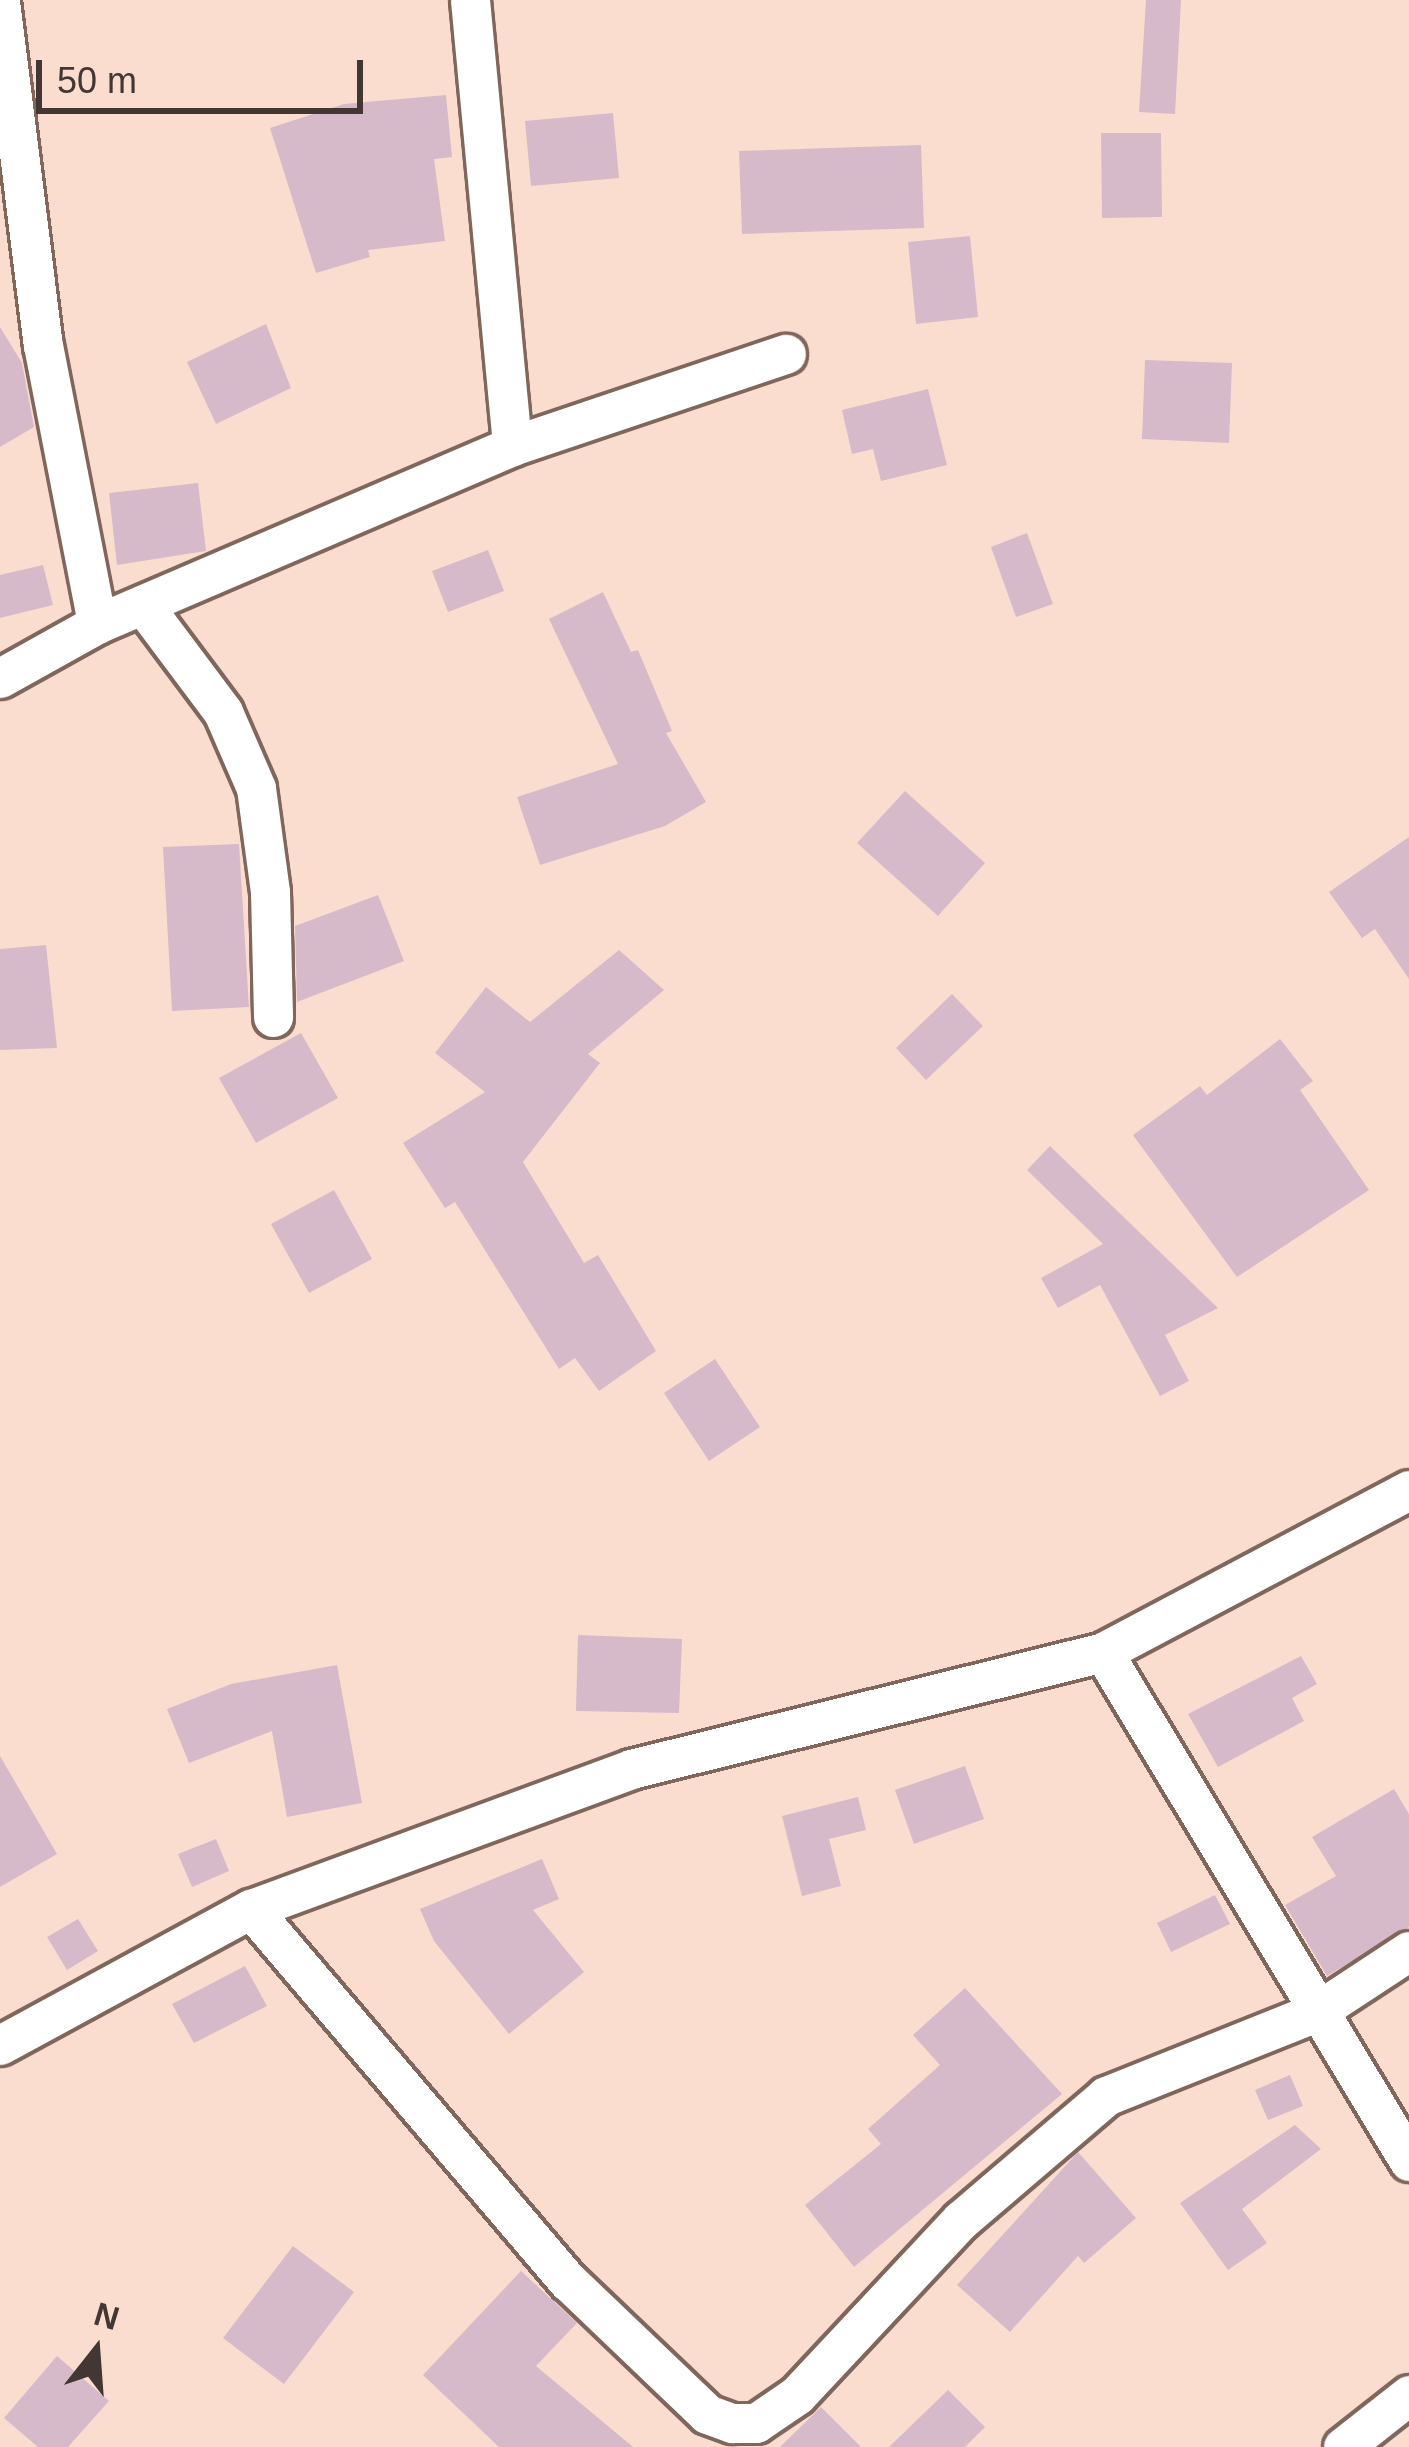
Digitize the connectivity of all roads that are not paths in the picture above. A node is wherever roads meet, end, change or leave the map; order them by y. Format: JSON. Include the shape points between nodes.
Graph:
{"nodes":[{"id":1,"x":470,"y":0,"type":"edge"},
{"id":2,"x":0,"y":1,"type":"edge"},
{"id":3,"x":786,"y":354,"type":"dead end"},
{"id":4,"x":512,"y":446,"type":"junction"},
{"id":5,"x":143,"y":605,"type":"junction"},
{"id":6,"x":97,"y":624,"type":"junction"},
{"id":7,"x":0,"y":678,"type":"edge"},
{"id":8,"x":273,"y":1016,"type":"dead end"},
{"id":9,"x":1409,"y":1490,"type":"edge"},
{"id":10,"x":1102,"y":1652,"type":"junction"},
{"id":11,"x":251,"y":1910,"type":"junction"},
{"id":12,"x":1409,"y":1951,"type":"edge"},
{"id":13,"x":1316,"y":2012,"type":"junction"},
{"id":14,"x":0,"y":2045,"type":"edge"},
{"id":15,"x":1409,"y":2161,"type":"edge"},
{"id":16,"x":1409,"y":2396,"type":"edge"},
{"id":17,"x":1343,"y":2447,"type":"edge"}],
"edges":[{"from":1,"to":4,"type":"street"},
{"from":2,"to":6,"type":"street","via":[[43,345]]},
{"from":3,"to":4,"type":"street"},
{"from":4,"to":5,"type":"street"},
{"from":5,"to":6,"type":"street"},
{"from":5,"to":8,"type":"street","via":[[223,712],[256,788],[270,892]]},
{"from":6,"to":7,"type":"street"},
{"from":9,"to":10,"type":"street"},
{"from":10,"to":11,"type":"street","via":[[631,1769]]},
{"from":10,"to":13,"type":"street"},
{"from":11,"to":13,"type":"street","via":[[568,2281],[707,2414],[732,2423],[756,2422],[796,2395],[961,2221],[1106,2096]]},
{"from":11,"to":14,"type":"street"},
{"from":12,"to":13,"type":"street"},
{"from":13,"to":15,"type":"street"},
{"from":16,"to":17,"type":"street"}]}
